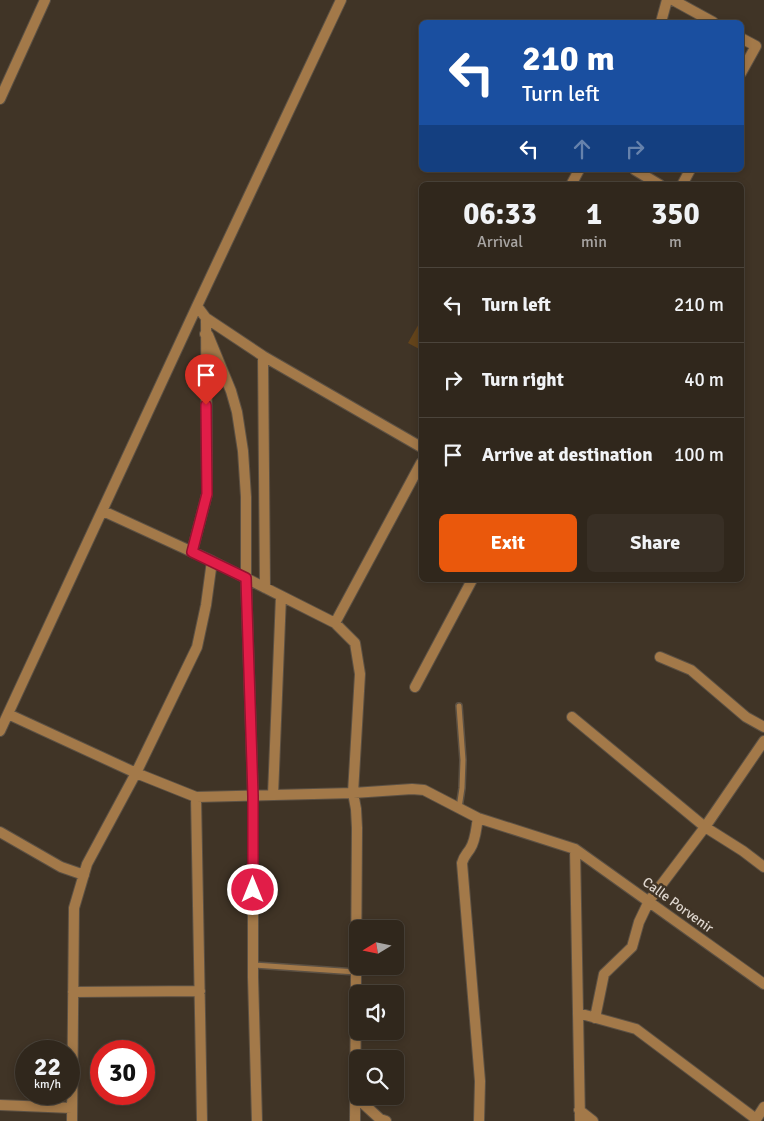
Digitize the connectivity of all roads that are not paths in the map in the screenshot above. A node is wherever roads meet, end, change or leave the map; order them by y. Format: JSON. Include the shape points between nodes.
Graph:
{"nodes":[{"id":1,"x":45,"y":0,"type":"edge"},
{"id":2,"x":341,"y":0,"type":"edge"},
{"id":3,"x":667,"y":0,"type":"edge"},
{"id":4,"x":673,"y":0,"type":"edge"},
{"id":5,"x":662,"y":20,"type":"edge"},
{"id":6,"x":710,"y":20,"type":"edge"},
{"id":7,"x":744,"y":40,"type":"edge"},
{"id":8,"x":744,"y":68,"type":"edge"},
{"id":9,"x":0,"y":99,"type":"edge"},
{"id":10,"x":638,"y":172,"type":"edge"},
{"id":11,"x":655,"y":182,"type":"edge"},
{"id":12,"x":197,"y":306,"type":"junction"},
{"id":13,"x":206,"y":318,"type":"junction"},
{"id":14,"x":205,"y":334,"type":"junction"},
{"id":15,"x":264,"y":356,"type":"junction"},
{"id":16,"x":419,"y":446,"type":"edge"},
{"id":17,"x":419,"y":467,"type":"edge"},
{"id":18,"x":103,"y":511,"type":"junction"},
{"id":19,"x":192,"y":552,"type":"junction"},
{"id":20,"x":212,"y":561,"type":"junction"},
{"id":21,"x":246,"y":578,"type":"junction"},
{"id":22,"x":471,"y":582,"type":"edge"},
{"id":23,"x":265,"y":588,"type":"junction"},
{"id":24,"x":281,"y":596,"type":"junction"},
{"id":25,"x":335,"y":622,"type":"junction"},
{"id":26,"x":660,"y":657,"type":"dead end"},
{"id":27,"x":415,"y":687,"type":"dead end"},
{"id":28,"x":459,"y":706,"type":"dead end"},
{"id":29,"x":8,"y":714,"type":"junction"},
{"id":30,"x":572,"y":717,"type":"dead end"},
{"id":31,"x":764,"y":727,"type":"edge"},
{"id":32,"x":0,"y":732,"type":"edge"},
{"id":33,"x":764,"y":741,"type":"edge"},
{"id":34,"x":136,"y":773,"type":"junction"},
{"id":35,"x":353,"y":793,"type":"junction"},
{"id":36,"x":273,"y":795,"type":"junction"},
{"id":37,"x":253,"y":796,"type":"junction"},
{"id":38,"x":196,"y":798,"type":"junction"},
{"id":39,"x":459,"y":808,"type":"junction"},
{"id":40,"x":478,"y":818,"type":"junction"},
{"id":41,"x":704,"y":827,"type":"junction"},
{"id":42,"x":0,"y":832,"type":"edge"},
{"id":43,"x":574,"y":849,"type":"junction"},
{"id":44,"x":764,"y":867,"type":"edge"},
{"id":45,"x":84,"y":875,"type":"junction"},
{"id":46,"x":649,"y":901,"type":"junction"},
{"id":47,"x":356,"y":920,"type":"edge"},
{"id":48,"x":253,"y":965,"type":"junction"},
{"id":49,"x":349,"y":972,"type":"edge"},
{"id":50,"x":356,"y":975,"type":"edge"},
{"id":51,"x":764,"y":984,"type":"edge"},
{"id":52,"x":200,"y":991,"type":"junction"},
{"id":53,"x":73,"y":992,"type":"junction"},
{"id":54,"x":578,"y":1013,"type":"junction"},
{"id":55,"x":596,"y":1018,"type":"junction"},
{"id":56,"x":356,"y":1050,"type":"edge"},
{"id":57,"x":0,"y":1105,"type":"edge"},
{"id":58,"x":356,"y":1105,"type":"edge"},
{"id":59,"x":365,"y":1105,"type":"edge"},
{"id":60,"x":72,"y":1108,"type":"junction"},
{"id":61,"x":764,"y":1108,"type":"edge"},
{"id":62,"x":580,"y":1116,"type":"edge"},
{"id":63,"x":755,"y":1120,"type":"edge"},
{"id":64,"x":72,"y":1121,"type":"edge"},
{"id":65,"x":202,"y":1121,"type":"edge"},
{"id":66,"x":257,"y":1121,"type":"edge"},
{"id":67,"x":355,"y":1121,"type":"edge"},
{"id":68,"x":386,"y":1121,"type":"edge"},
{"id":69,"x":479,"y":1121,"type":"edge"},
{"id":70,"x":593,"y":1121,"type":"edge"}],
"edges":[{"from":1,"to":9,"type":"street"},
{"from":2,"to":12,"type":"street"},
{"from":3,"to":5,"type":"street"},
{"from":4,"to":6,"type":"street"},
{"from":7,"to":8,"type":"street","via":[[756,46]]},
{"from":10,"to":11,"type":"street"},
{"from":12,"to":13,"type":"street"},
{"from":12,"to":18,"type":"street"},
{"from":13,"to":14,"type":"street"},
{"from":13,"to":15,"type":"street"},
{"from":14,"to":19,"type":"street","via":[[207,494]]},
{"from":14,"to":21,"type":"street","via":[[237,412],[246,497]]},
{"from":15,"to":16,"type":"street"},
{"from":15,"to":23,"type":"street"},
{"from":17,"to":25,"type":"street"},
{"from":18,"to":19,"type":"street"},
{"from":18,"to":29,"type":"street"},
{"from":19,"to":20,"type":"street"},
{"from":20,"to":21,"type":"street"},
{"from":20,"to":34,"type":"street","via":[[198,647]]},
{"from":21,"to":23,"type":"street"},
{"from":21,"to":37,"type":"street"},
{"from":22,"to":27,"type":"street"},
{"from":23,"to":24,"type":"street"},
{"from":24,"to":25,"type":"street"},
{"from":24,"to":36,"type":"street"},
{"from":25,"to":35,"type":"street","via":[[355,643],[360,674]]},
{"from":26,"to":31,"type":"street","via":[[691,670],[746,717]]},
{"from":28,"to":39,"type":"lane","via":[[463,760]]},
{"from":29,"to":32,"type":"street"},
{"from":29,"to":34,"type":"street"},
{"from":30,"to":41,"type":"street"},
{"from":33,"to":41,"type":"street"},
{"from":34,"to":38,"type":"street"},
{"from":34,"to":45,"type":"street"},
{"from":35,"to":36,"type":"street","name":"Calle Porvenir"},
{"from":35,"to":39,"type":"street","name":"Calle Porvenir","via":[[424,790]]},
{"from":35,"to":47,"type":"street","via":[[357,828]]},
{"from":36,"to":37,"type":"street","name":"Calle Porvenir"},
{"from":37,"to":38,"type":"street","name":"Calle Porvenir"},
{"from":37,"to":48,"type":"street"},
{"from":38,"to":52,"type":"street"},
{"from":39,"to":40,"type":"street","name":"Calle Porvenir"},
{"from":40,"to":43,"type":"street","name":"Calle Porvenir"},
{"from":40,"to":69,"type":"street","via":[[476,835],[462,863],[480,1081]]},
{"from":41,"to":44,"type":"street"},
{"from":41,"to":46,"type":"street"},
{"from":42,"to":45,"type":"street","via":[[61,867]]},
{"from":43,"to":46,"type":"street","name":"Calle Porvenir"},
{"from":43,"to":54,"type":"street"},
{"from":45,"to":53,"type":"street","via":[[74,908]]},
{"from":46,"to":51,"type":"street","name":"Calle Porvenir"},
{"from":46,"to":55,"type":"street","via":[[632,946],[604,974]]},
{"from":48,"to":49,"type":"lane"},
{"from":48,"to":66,"type":"street"},
{"from":50,"to":56,"type":"street"},
{"from":52,"to":53,"type":"street"},
{"from":52,"to":65,"type":"street"},
{"from":53,"to":60,"type":"street"},
{"from":54,"to":55,"type":"street"},
{"from":54,"to":62,"type":"street"},
{"from":55,"to":63,"type":"street","via":[[636,1029]]},
{"from":57,"to":60,"type":"street"},
{"from":58,"to":67,"type":"street"},
{"from":59,"to":68,"type":"street"},
{"from":60,"to":64,"type":"street"},
{"from":61,"to":63,"type":"street"},
{"from":62,"to":70,"type":"street"}]}
